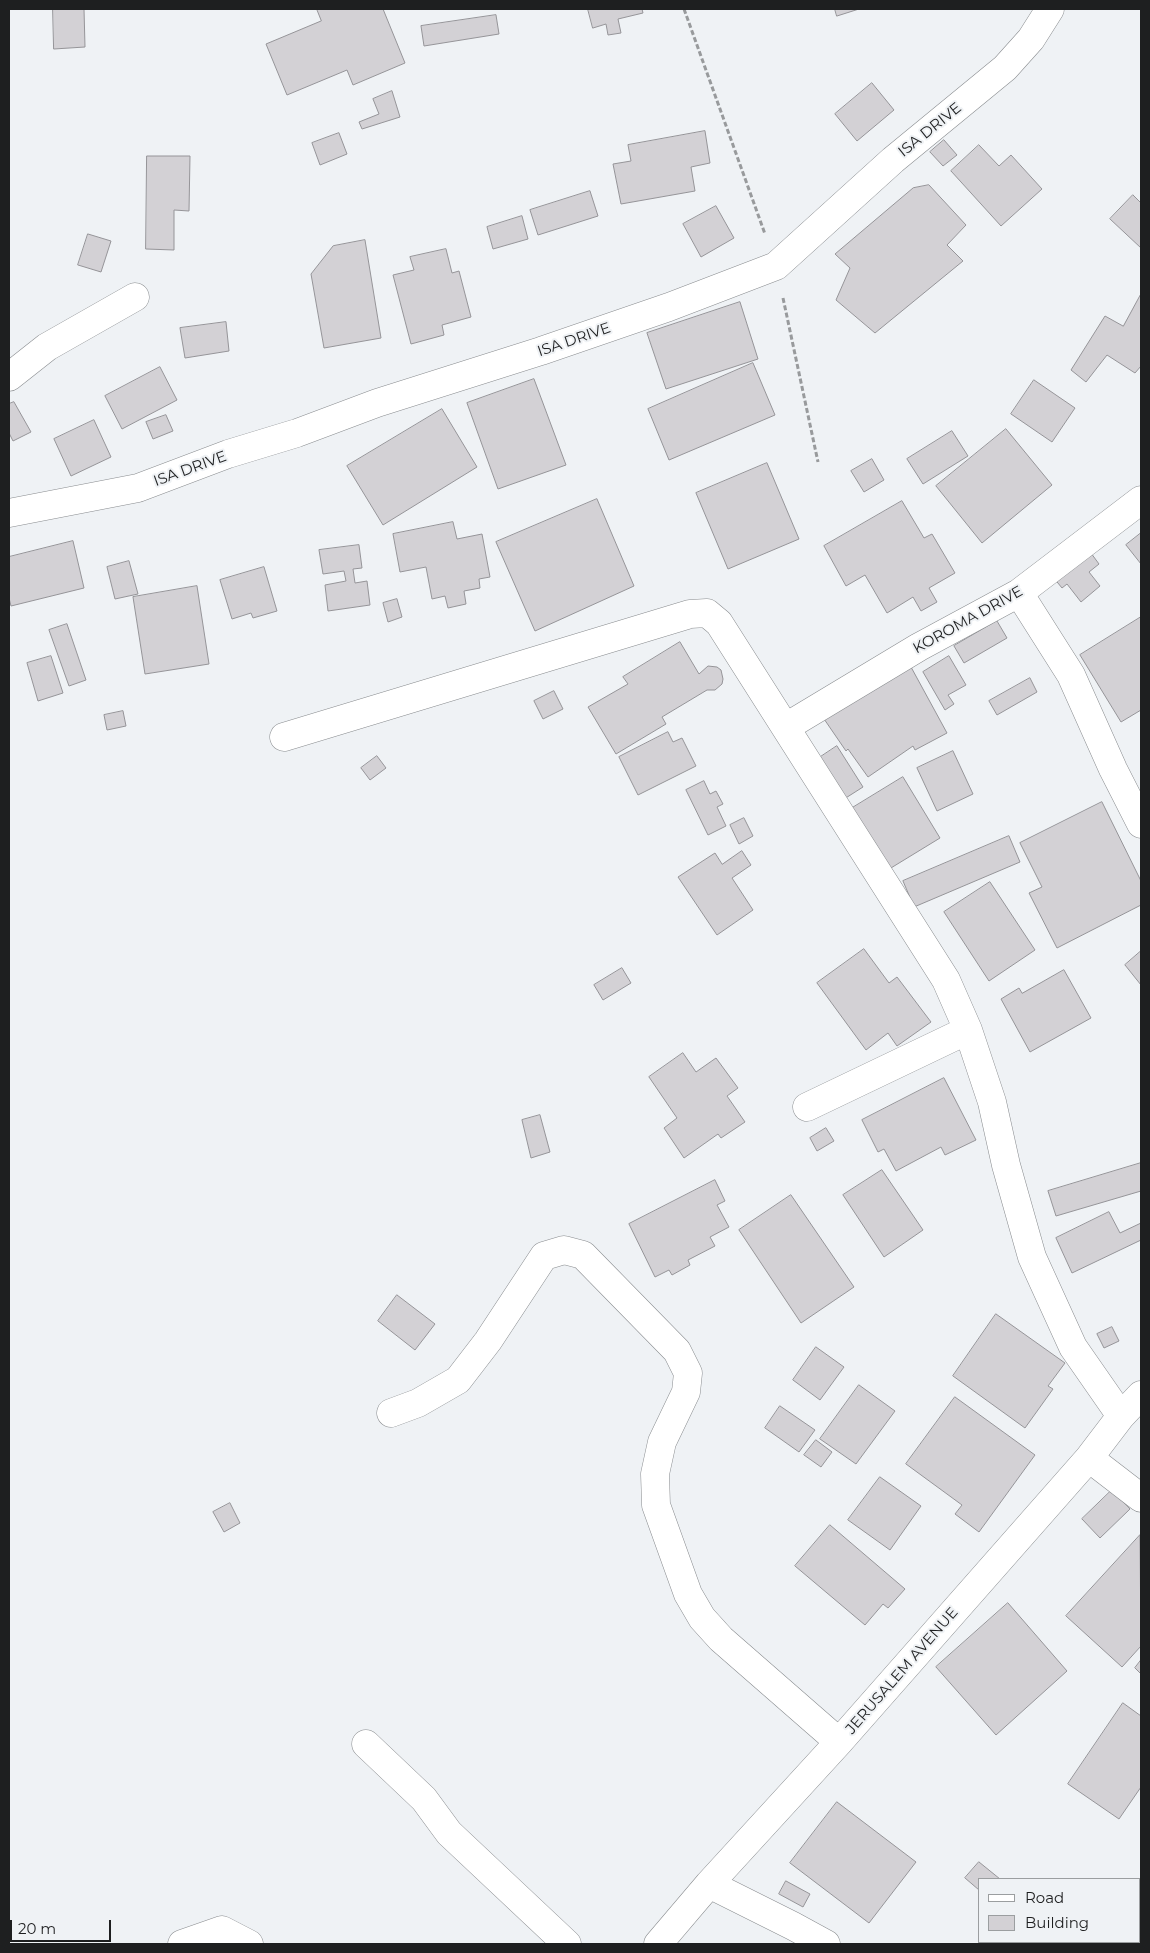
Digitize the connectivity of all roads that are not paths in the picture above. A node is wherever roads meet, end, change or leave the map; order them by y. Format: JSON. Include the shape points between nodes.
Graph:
{"nodes":[{"id":1,"x":1050,"y":9,"type":"edge"},
{"id":2,"x":135,"y":297,"type":"dead end"},
{"id":3,"x":9,"y":377,"type":"edge"},
{"id":4,"x":1141,"y":500,"type":"edge"},
{"id":5,"x":9,"y":513,"type":"edge"},
{"id":6,"x":1019,"y":593,"type":"junction"},
{"id":7,"x":786,"y":727,"type":"junction"},
{"id":8,"x":284,"y":737,"type":"dead end"},
{"id":9,"x":1141,"y":824,"type":"edge"},
{"id":10,"x":968,"y":1030,"type":"junction"},
{"id":11,"x":808,"y":1107,"type":"dead end"},
{"id":12,"x":1141,"y":1395,"type":"edge"},
{"id":13,"x":391,"y":1413,"type":"dead end"},
{"id":14,"x":1121,"y":1416,"type":"junction"},
{"id":15,"x":1089,"y":1458,"type":"junction"},
{"id":16,"x":1141,"y":1498,"type":"edge"},
{"id":17,"x":840,"y":1742,"type":"junction"},
{"id":18,"x":366,"y":1744,"type":"dead end"},
{"id":19,"x":709,"y":1884,"type":"junction"},
{"id":20,"x":182,"y":1944,"type":"edge"},
{"id":21,"x":249,"y":1944,"type":"edge"},
{"id":22,"x":567,"y":1944,"type":"edge"},
{"id":23,"x":658,"y":1944,"type":"edge"},
{"id":24,"x":826,"y":1944,"type":"edge"}],
"edges":[{"from":1,"to":5,"type":"street","name":"ISA DRIVE","via":[[1031,40],[1005,68],[893,160],[776,266],[541,352],[377,403],[138,488]]},
{"from":2,"to":3,"type":"street","via":[[47,348]]},
{"from":4,"to":6,"type":"street","name":"KOROMA DRIVE"},
{"from":6,"to":7,"type":"street","name":"KOROMA DRIVE","via":[[918,647]]},
{"from":6,"to":9,"type":"street","via":[[1071,675]]},
{"from":7,"to":8,"type":"street","via":[[719,623],[707,614],[690,614]]},
{"from":7,"to":10,"type":"street","via":[[946,980]]},
{"from":10,"to":11,"type":"street"},
{"from":10,"to":14,"type":"street","via":[[992,1102],[1032,1257],[1073,1347]]},
{"from":12,"to":14,"type":"street","name":"JERUSALEM AVENUE"},
{"from":13,"to":17,"type":"street","via":[[418,1403],[458,1380],[544,1256],[564,1250],[583,1255],[677,1350],[688,1373],[686,1392],[662,1442],[655,1474],[656,1505],[688,1594],[702,1618],[721,1639]]},
{"from":14,"to":15,"type":"street","name":"JERUSALEM AVENUE"},
{"from":15,"to":16,"type":"street"},
{"from":15,"to":17,"type":"street","name":"JERUSALEM AVENUE"},
{"from":17,"to":19,"type":"street","name":"JERUSALEM AVENUE"},
{"from":18,"to":22,"type":"street","via":[[424,1799],[449,1833]]},
{"from":19,"to":23,"type":"street","name":"JERUSALEM AVENUE"},
{"from":19,"to":24,"type":"street"},
{"from":20,"to":21,"type":"street","via":[[222,1930]]}]}
